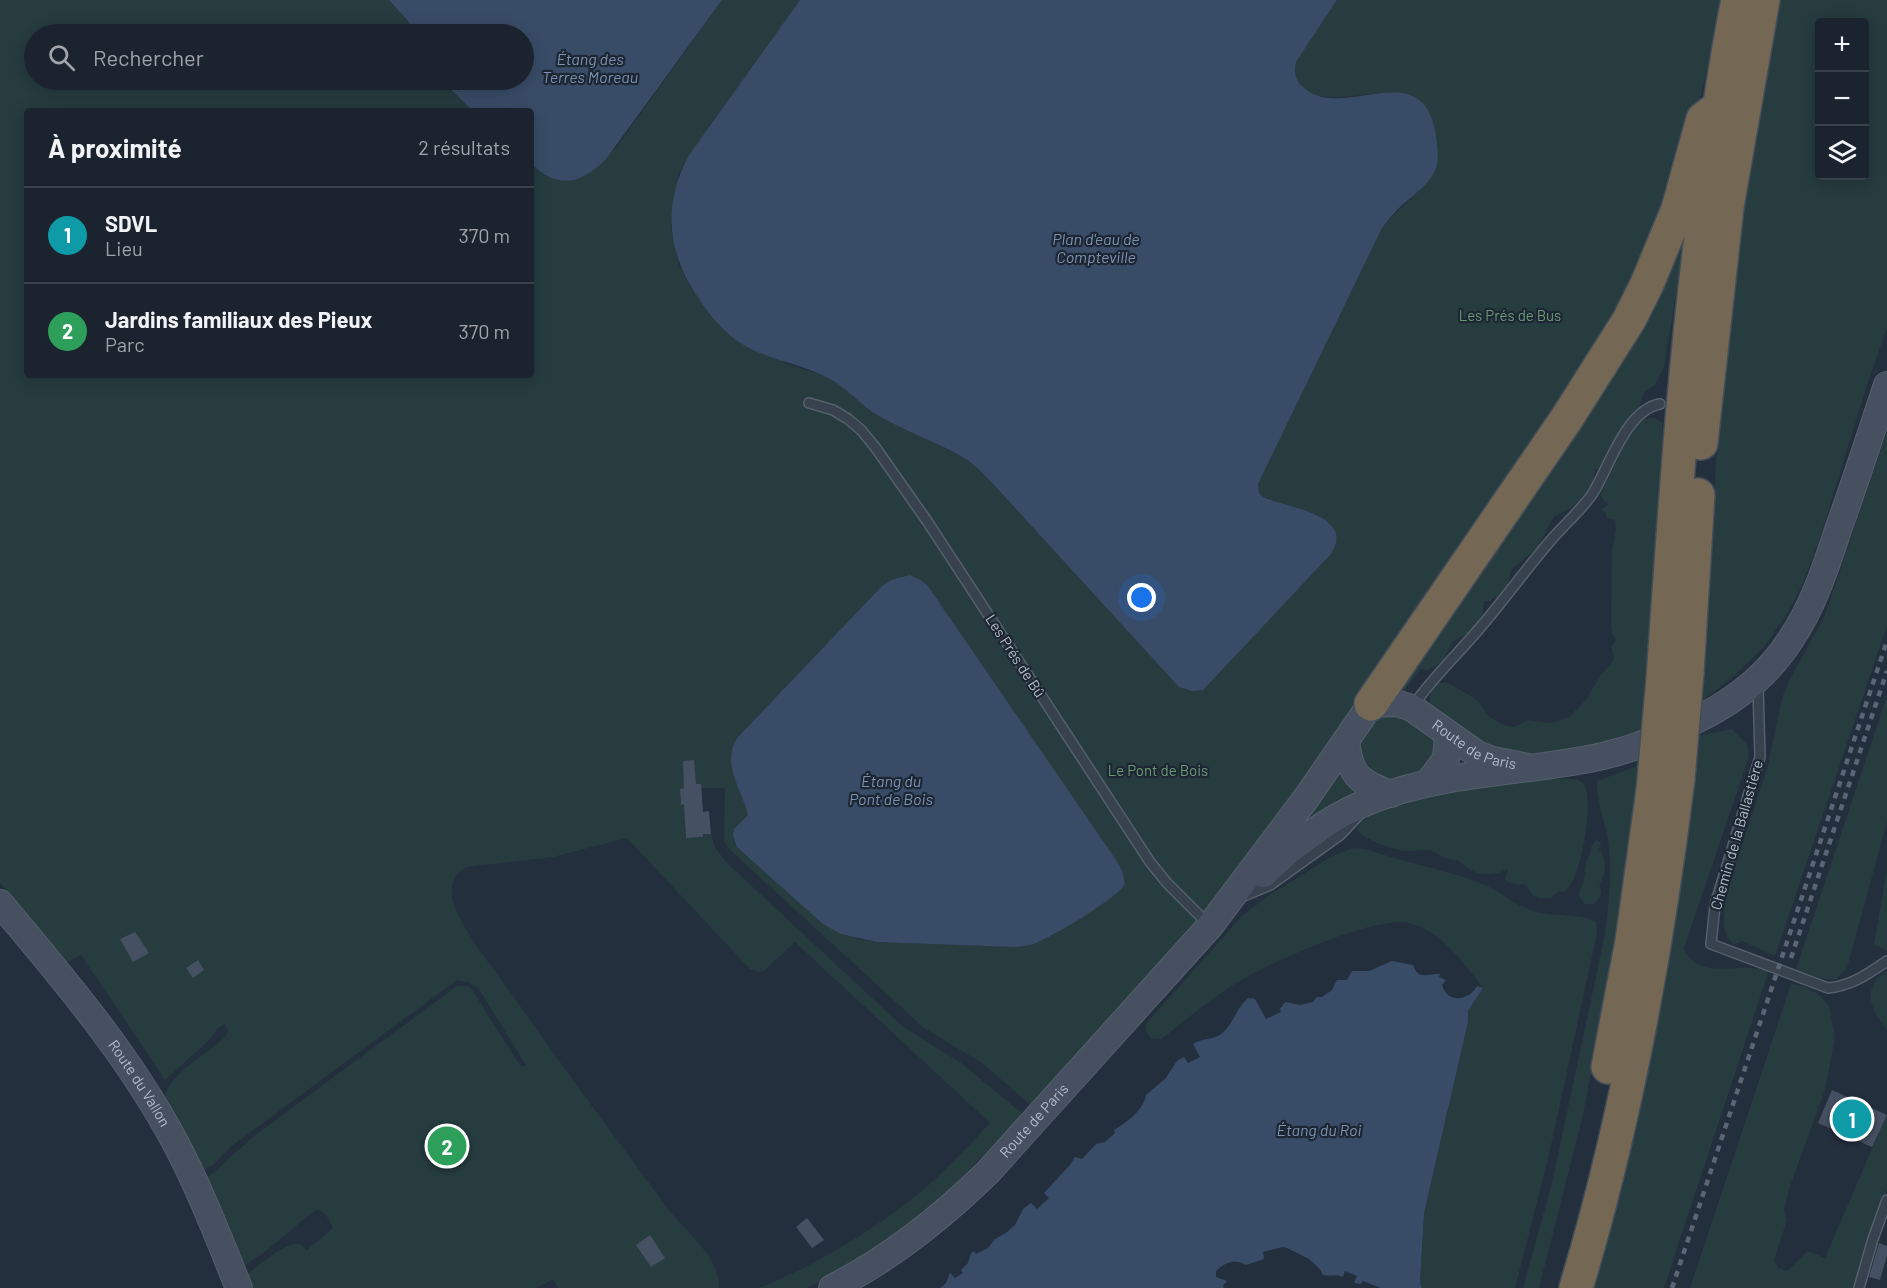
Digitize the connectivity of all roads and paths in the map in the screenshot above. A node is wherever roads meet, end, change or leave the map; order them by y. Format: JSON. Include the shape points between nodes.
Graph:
{"nodes":[{"id":1,"x":1738,"y":0,"type":"edge"},
{"id":2,"x":1762,"y":0,"type":"edge"},
{"id":3,"x":1719,"y":106,"type":"junction"},
{"id":4,"x":1887,"y":385,"type":"edge"},
{"id":5,"x":809,"y":404,"type":"dead end"},
{"id":6,"x":1660,"y":404,"type":"dead end"},
{"id":7,"x":1675,"y":676,"type":"junction"},
{"id":8,"x":1759,"y":679,"type":"junction"},
{"id":9,"x":1371,"y":704,"type":"junction"},
{"id":10,"x":1412,"y":708,"type":"junction"},
{"id":11,"x":1448,"y":735,"type":"junction"},
{"id":12,"x":1346,"y":741,"type":"junction"},
{"id":13,"x":1528,"y":767,"type":"junction"},
{"id":14,"x":1428,"y":783,"type":"junction"},
{"id":15,"x":1666,"y":785,"type":"junction"},
{"id":16,"x":1381,"y":797,"type":"junction"},
{"id":17,"x":0,"y":903,"type":"edge"},
{"id":18,"x":1210,"y":926,"type":"junction"},
{"id":19,"x":1887,"y":961,"type":"edge"},
{"id":20,"x":1887,"y":1200,"type":"edge"},
{"id":21,"x":239,"y":1288,"type":"edge"},
{"id":22,"x":832,"y":1288,"type":"edge"},
{"id":23,"x":1554,"y":1288,"type":"edge"},
{"id":24,"x":1576,"y":1288,"type":"edge"},
{"id":25,"x":1859,"y":1288,"type":"edge"}],
"edges":[{"from":1,"to":3,"type":"highway"},
{"from":2,"to":7,"type":"highway","via":[[1726,219]]},
{"from":3,"to":7,"type":"highway","via":[[1692,307],[1678,451]]},
{"from":3,"to":9,"type":"highway","via":[[1703,119],[1678,209],[1624,329],[1574,409]]},
{"from":4,"to":8,"type":"street","via":[[1810,606],[1792,639]]},
{"from":5,"to":18,"type":"lane","name":"Les Prés de Bû","via":[[833,410],[848,419],[875,447],[1150,862]]},
{"from":6,"to":10,"type":"lane","via":[[1637,418],[1590,497]]},
{"from":7,"to":15,"type":"highway","bridge":true},
{"from":8,"to":13,"type":"street","via":[[1711,713],[1662,737],[1600,756]]},
{"from":8,"to":19,"type":"lane","name":"Chemin de la Ballastière","via":[[1760,757],[1715,905],[1711,944],[1828,988],[1862,978]]},
{"from":9,"to":10,"type":"street","name":"Route de Paris","via":[[1396,703]]},
{"from":9,"to":12,"type":"street","name":"Route de Paris"},
{"from":10,"to":11,"type":"street","name":"Route de Paris"},
{"from":11,"to":13,"type":"street","name":"Route de Paris","via":[[1485,757]]},
{"from":11,"to":14,"type":"street","via":[[1446,759]]},
{"from":12,"to":16,"type":"street","via":[[1348,760],[1357,777]]},
{"from":12,"to":18,"type":"street","name":"Route de Paris"},
{"from":13,"to":14,"type":"street","name":"Route de Paris"},
{"from":14,"to":16,"type":"street","name":"Route de Paris"},
{"from":15,"to":23,"type":"highway","via":[[1635,922],[1614,1041]]},
{"from":15,"to":24,"type":"highway","via":[[1662,898],[1643,1012]]},
{"from":16,"to":18,"type":"street","name":"Route de Paris","via":[[1304,838]]},
{"from":17,"to":21,"type":"street","name":"Route du Vallon","via":[[85,1006],[154,1104],[203,1201]]},
{"from":18,"to":22,"type":"street","name":"Route de Paris","via":[[956,1204],[901,1248]]},
{"from":20,"to":25,"type":"lane"}]}
